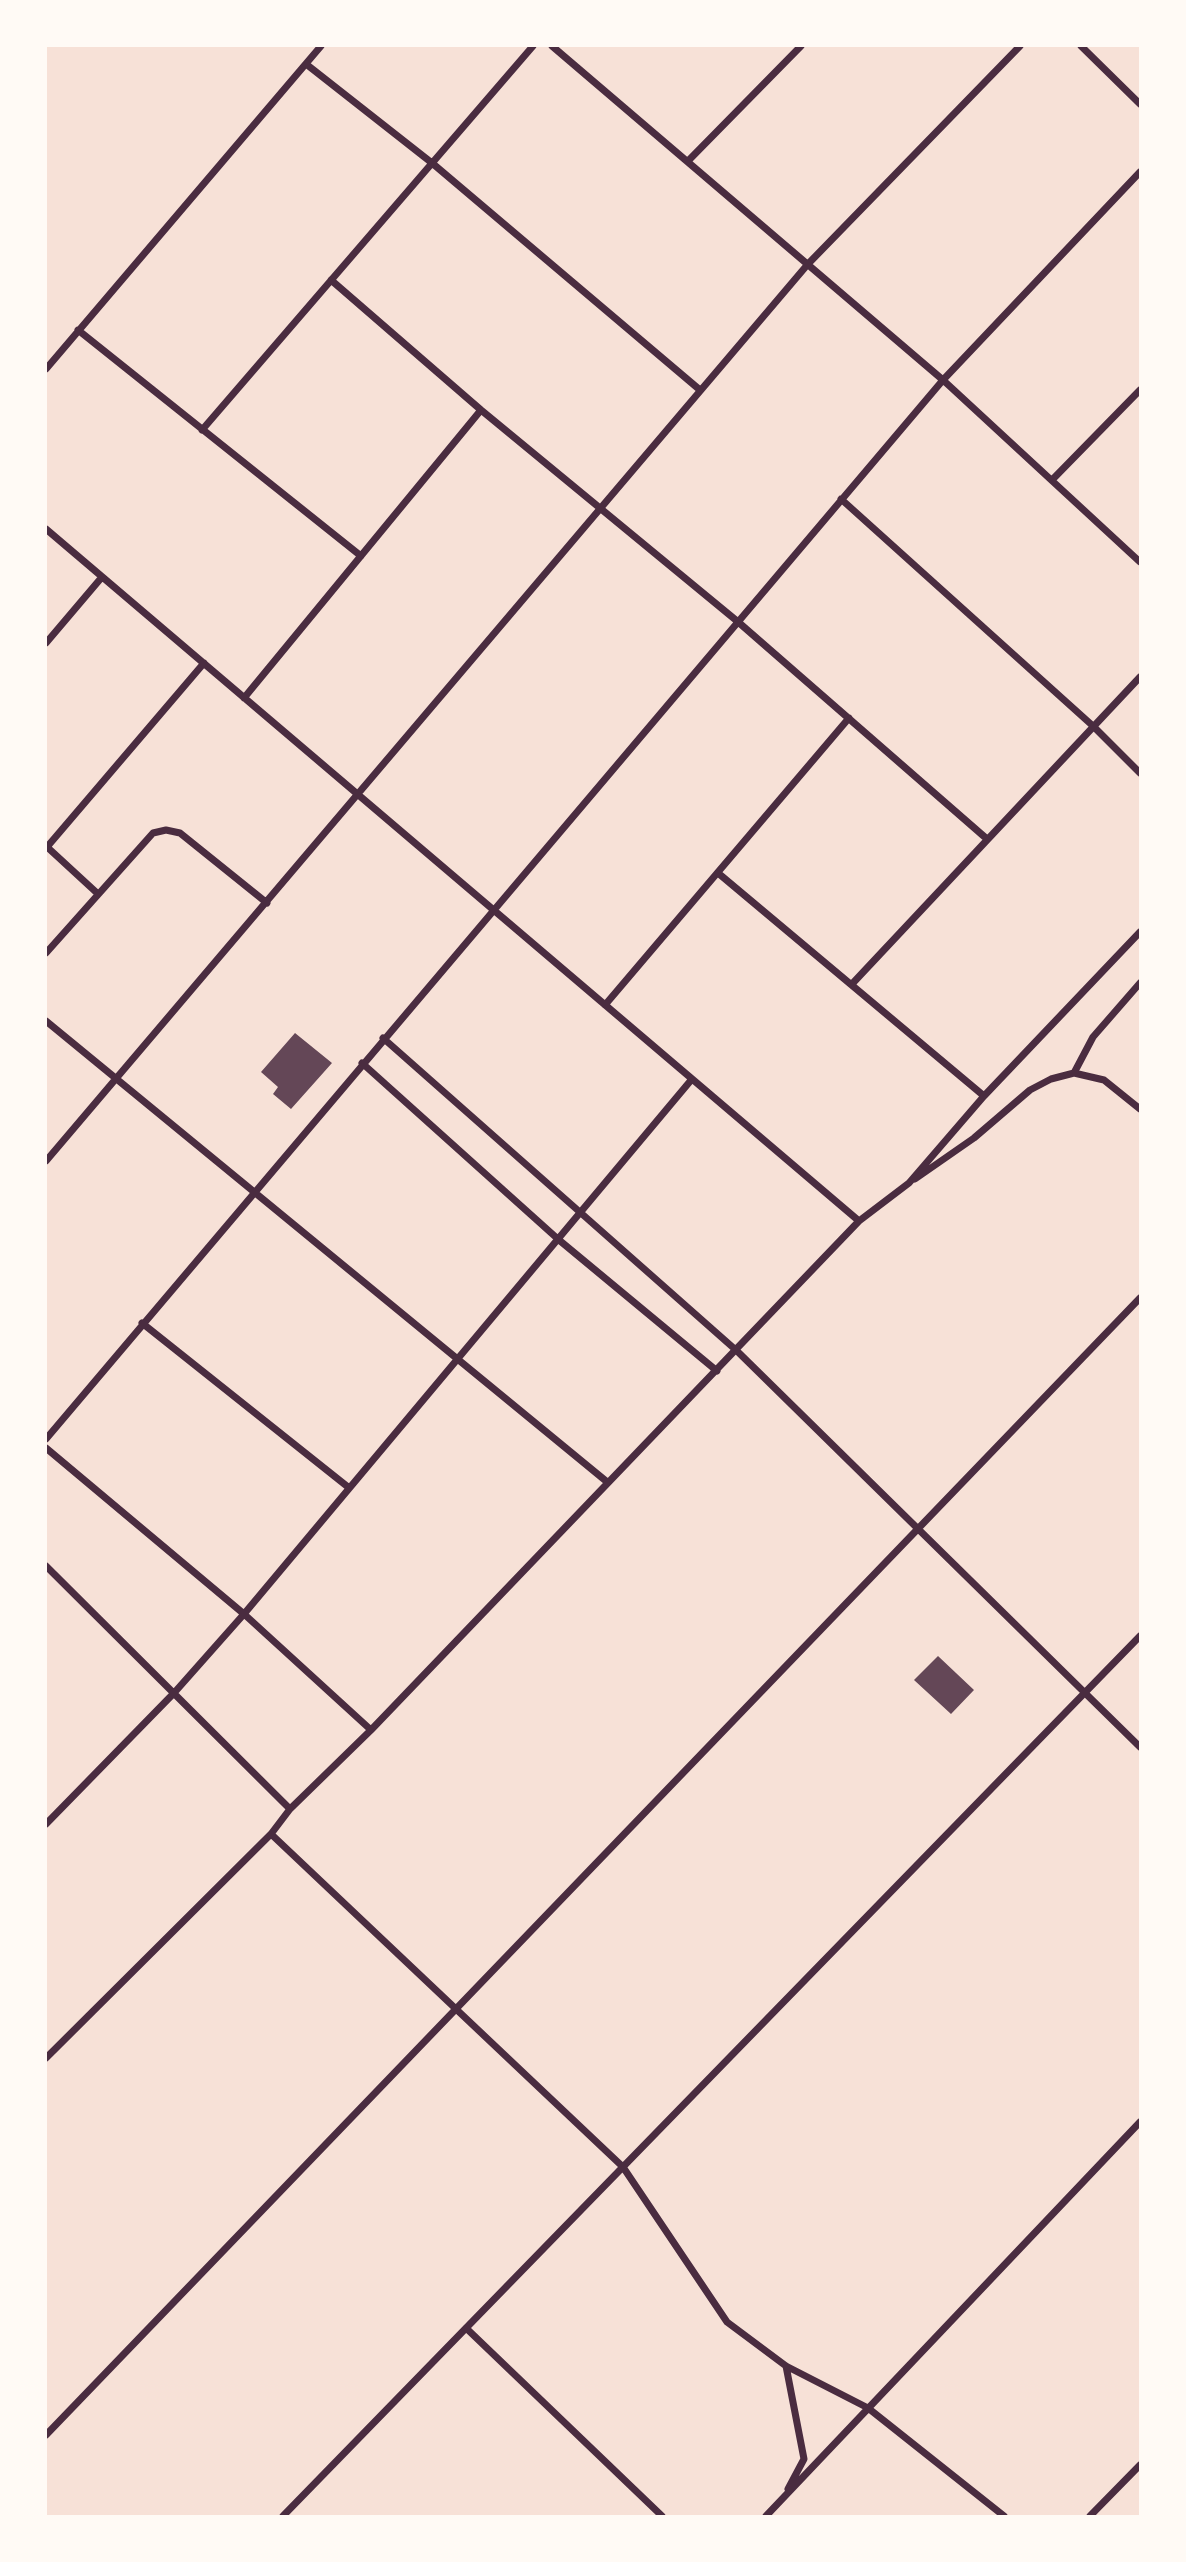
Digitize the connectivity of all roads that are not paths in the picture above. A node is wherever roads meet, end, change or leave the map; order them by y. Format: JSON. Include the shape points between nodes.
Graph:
{"nodes":[{"id":1,"x":321,"y":46,"type":"edge"},
{"id":2,"x":533,"y":46,"type":"edge"},
{"id":3,"x":552,"y":46,"type":"edge"},
{"id":4,"x":801,"y":46,"type":"edge"},
{"id":5,"x":1020,"y":46,"type":"edge"},
{"id":6,"x":1081,"y":46,"type":"edge"},
{"id":7,"x":306,"y":64,"type":"junction"},
{"id":8,"x":1140,"y":104,"type":"edge"},
{"id":9,"x":688,"y":161,"type":"junction"},
{"id":10,"x":432,"y":163,"type":"junction"},
{"id":11,"x":1140,"y":172,"type":"edge"},
{"id":12,"x":808,"y":264,"type":"junction"},
{"id":13,"x":331,"y":280,"type":"junction"},
{"id":14,"x":79,"y":330,"type":"junction"},
{"id":15,"x":46,"y":369,"type":"edge"},
{"id":16,"x":943,"y":380,"type":"junction"},
{"id":17,"x":700,"y":390,"type":"junction"},
{"id":18,"x":1140,"y":390,"type":"edge"},
{"id":19,"x":481,"y":410,"type":"junction"},
{"id":20,"x":201,"y":430,"type":"junction"},
{"id":21,"x":1052,"y":480,"type":"junction"},
{"id":22,"x":841,"y":499,"type":"junction"},
{"id":23,"x":600,"y":507,"type":"junction"},
{"id":24,"x":46,"y":529,"type":"edge"},
{"id":25,"x":361,"y":556,"type":"junction"},
{"id":26,"x":1140,"y":562,"type":"edge"},
{"id":27,"x":102,"y":577,"type":"junction"},
{"id":28,"x":737,"y":621,"type":"junction"},
{"id":29,"x":46,"y":643,"type":"edge"},
{"id":30,"x":204,"y":663,"type":"junction"},
{"id":31,"x":1140,"y":677,"type":"edge"},
{"id":32,"x":244,"y":698,"type":"junction"},
{"id":33,"x":849,"y":718,"type":"junction"},
{"id":34,"x":1093,"y":726,"type":"junction"},
{"id":35,"x":1140,"y":774,"type":"edge"},
{"id":36,"x":359,"y":796,"type":"junction"},
{"id":37,"x":987,"y":839,"type":"junction"},
{"id":38,"x":46,"y":847,"type":"edge"},
{"id":39,"x":718,"y":873,"type":"junction"},
{"id":40,"x":97,"y":893,"type":"junction"},
{"id":41,"x":267,"y":903,"type":"junction"},
{"id":42,"x":492,"y":909,"type":"junction"},
{"id":43,"x":1140,"y":932,"type":"edge"},
{"id":44,"x":46,"y":953,"type":"edge"},
{"id":45,"x":852,"y":984,"type":"junction"},
{"id":46,"x":1140,"y":984,"type":"edge"},
{"id":47,"x":605,"y":1005,"type":"junction"},
{"id":48,"x":46,"y":1021,"type":"edge"},
{"id":49,"x":383,"y":1038,"type":"junction"},
{"id":50,"x":362,"y":1063,"type":"junction"},
{"id":51,"x":1074,"y":1073,"type":"junction"},
{"id":52,"x":114,"y":1079,"type":"junction"},
{"id":53,"x":692,"y":1079,"type":"junction"},
{"id":54,"x":984,"y":1096,"type":"junction"},
{"id":55,"x":1140,"y":1109,"type":"edge"},
{"id":56,"x":46,"y":1161,"type":"edge"},
{"id":57,"x":909,"y":1183,"type":"junction"},
{"id":58,"x":254,"y":1192,"type":"junction"},
{"id":59,"x":580,"y":1215,"type":"junction"},
{"id":60,"x":859,"y":1221,"type":"junction"},
{"id":61,"x":559,"y":1240,"type":"junction"},
{"id":62,"x":1140,"y":1298,"type":"edge"},
{"id":63,"x":142,"y":1323,"type":"junction"},
{"id":64,"x":737,"y":1351,"type":"junction"},
{"id":65,"x":457,"y":1359,"type":"junction"},
{"id":66,"x":717,"y":1371,"type":"junction"},
{"id":67,"x":46,"y":1439,"type":"edge"},
{"id":68,"x":46,"y":1448,"type":"edge"},
{"id":69,"x":606,"y":1481,"type":"junction"},
{"id":70,"x":348,"y":1487,"type":"junction"},
{"id":71,"x":916,"y":1529,"type":"junction"},
{"id":72,"x":46,"y":1566,"type":"edge"},
{"id":73,"x":244,"y":1614,"type":"junction"},
{"id":74,"x":1140,"y":1636,"type":"edge"},
{"id":75,"x":1085,"y":1692,"type":"junction"},
{"id":76,"x":174,"y":1693,"type":"junction"},
{"id":77,"x":371,"y":1730,"type":"junction"},
{"id":78,"x":1140,"y":1747,"type":"edge"},
{"id":79,"x":290,"y":1809,"type":"junction"},
{"id":80,"x":46,"y":1810,"type":"edge"},
{"id":81,"x":52,"y":1817,"type":"junction"},
{"id":82,"x":46,"y":1824,"type":"edge"},
{"id":83,"x":271,"y":1834,"type":"junction"},
{"id":84,"x":456,"y":2007,"type":"junction"},
{"id":85,"x":46,"y":2042,"type":"edge"},
{"id":86,"x":53,"y":2050,"type":"junction"},
{"id":87,"x":46,"y":2058,"type":"edge"},
{"id":88,"x":1140,"y":2122,"type":"edge"},
{"id":89,"x":623,"y":2167,"type":"junction"},
{"id":90,"x":467,"y":2328,"type":"junction"},
{"id":91,"x":786,"y":2366,"type":"junction"},
{"id":92,"x":868,"y":2408,"type":"junction"},
{"id":93,"x":46,"y":2435,"type":"edge"},
{"id":94,"x":1140,"y":2465,"type":"edge"},
{"id":95,"x":783,"y":2499,"type":"junction"},
{"id":96,"x":283,"y":2516,"type":"edge"},
{"id":97,"x":662,"y":2516,"type":"edge"},
{"id":98,"x":766,"y":2516,"type":"edge"},
{"id":99,"x":1004,"y":2516,"type":"edge"},
{"id":100,"x":1090,"y":2516,"type":"edge"}],
"edges":[{"from":1,"to":7,"type":"street"},
{"from":2,"to":10,"type":"street"},
{"from":3,"to":9,"type":"street"},
{"from":4,"to":9,"type":"street"},
{"from":5,"to":12,"type":"street"},
{"from":6,"to":8,"type":"street"},
{"from":7,"to":10,"type":"street"},
{"from":7,"to":14,"type":"street"},
{"from":9,"to":12,"type":"street"},
{"from":10,"to":13,"type":"street"},
{"from":10,"to":17,"type":"street"},
{"from":11,"to":16,"type":"street"},
{"from":12,"to":16,"type":"street"},
{"from":12,"to":17,"type":"street"},
{"from":13,"to":19,"type":"street"},
{"from":13,"to":20,"type":"street"},
{"from":14,"to":15,"type":"street"},
{"from":14,"to":20,"type":"street"},
{"from":16,"to":21,"type":"street"},
{"from":16,"to":22,"type":"street"},
{"from":17,"to":23,"type":"street"},
{"from":18,"to":21,"type":"street"},
{"from":19,"to":23,"type":"street"},
{"from":19,"to":25,"type":"street"},
{"from":20,"to":25,"type":"street"},
{"from":21,"to":26,"type":"street"},
{"from":22,"to":28,"type":"street"},
{"from":22,"to":34,"type":"street"},
{"from":23,"to":28,"type":"street"},
{"from":23,"to":36,"type":"street"},
{"from":24,"to":27,"type":"street"},
{"from":25,"to":32,"type":"street"},
{"from":27,"to":29,"type":"street"},
{"from":27,"to":30,"type":"street"},
{"from":28,"to":33,"type":"street"},
{"from":28,"to":42,"type":"street"},
{"from":30,"to":32,"type":"street"},
{"from":30,"to":38,"type":"street"},
{"from":31,"to":34,"type":"street"},
{"from":32,"to":36,"type":"street"},
{"from":33,"to":37,"type":"street"},
{"from":33,"to":39,"type":"street"},
{"from":34,"to":35,"type":"street"},
{"from":34,"to":37,"type":"street"},
{"from":36,"to":41,"type":"street"},
{"from":36,"to":42,"type":"street"},
{"from":37,"to":45,"type":"street"},
{"from":38,"to":40,"type":"street"},
{"from":39,"to":45,"type":"street"},
{"from":39,"to":47,"type":"street"},
{"from":40,"to":41,"type":"street","via":[[153,833],[166,830],[180,833]]},
{"from":40,"to":44,"type":"street"},
{"from":41,"to":52,"type":"street"},
{"from":42,"to":47,"type":"street"},
{"from":42,"to":49,"type":"street"},
{"from":43,"to":54,"type":"street"},
{"from":45,"to":54,"type":"street"},
{"from":46,"to":51,"type":"street","via":[[1093,1037]]},
{"from":47,"to":53,"type":"street"},
{"from":48,"to":52,"type":"street"},
{"from":49,"to":50,"type":"street"},
{"from":49,"to":59,"type":"street"},
{"from":50,"to":58,"type":"street"},
{"from":50,"to":61,"type":"street"},
{"from":51,"to":55,"type":"street","via":[[1104,1080]]},
{"from":51,"to":57,"type":"street","via":[[1030,1090],[951,1156]]},
{"from":52,"to":56,"type":"street"},
{"from":52,"to":58,"type":"street"},
{"from":53,"to":59,"type":"street"},
{"from":53,"to":60,"type":"street"},
{"from":54,"to":57,"type":"street"},
{"from":57,"to":60,"type":"street"},
{"from":58,"to":63,"type":"street"},
{"from":58,"to":65,"type":"street"},
{"from":59,"to":61,"type":"street"},
{"from":59,"to":64,"type":"street"},
{"from":60,"to":64,"type":"street"},
{"from":61,"to":65,"type":"street"},
{"from":61,"to":66,"type":"street"},
{"from":62,"to":71,"type":"street"},
{"from":63,"to":67,"type":"street"},
{"from":63,"to":70,"type":"street"},
{"from":64,"to":66,"type":"street"},
{"from":64,"to":71,"type":"street"},
{"from":65,"to":69,"type":"street"},
{"from":65,"to":70,"type":"street"},
{"from":66,"to":69,"type":"street"},
{"from":68,"to":73,"type":"street"},
{"from":69,"to":77,"type":"street"},
{"from":70,"to":73,"type":"street"},
{"from":71,"to":75,"type":"street"},
{"from":71,"to":84,"type":"street"},
{"from":72,"to":76,"type":"street"},
{"from":73,"to":76,"type":"street"},
{"from":73,"to":77,"type":"street"},
{"from":74,"to":75,"type":"street"},
{"from":75,"to":78,"type":"street"},
{"from":75,"to":89,"type":"street"},
{"from":76,"to":79,"type":"street"},
{"from":76,"to":81,"type":"street"},
{"from":77,"to":79,"type":"street"},
{"from":79,"to":83,"type":"street"},
{"from":80,"to":81,"type":"street"},
{"from":81,"to":82,"type":"street"},
{"from":83,"to":84,"type":"street"},
{"from":83,"to":86,"type":"street"},
{"from":84,"to":89,"type":"street"},
{"from":84,"to":93,"type":"street"},
{"from":85,"to":86,"type":"street"},
{"from":86,"to":87,"type":"street"},
{"from":88,"to":92,"type":"street"},
{"from":89,"to":90,"type":"street"},
{"from":89,"to":91,"type":"street","via":[[727,2322]]},
{"from":90,"to":96,"type":"street"},
{"from":90,"to":97,"type":"street"},
{"from":91,"to":92,"type":"street"},
{"from":91,"to":95,"type":"street","via":[[804,2459]]},
{"from":92,"to":95,"type":"street"},
{"from":92,"to":99,"type":"street"},
{"from":94,"to":100,"type":"street"},
{"from":95,"to":98,"type":"street"}]}
